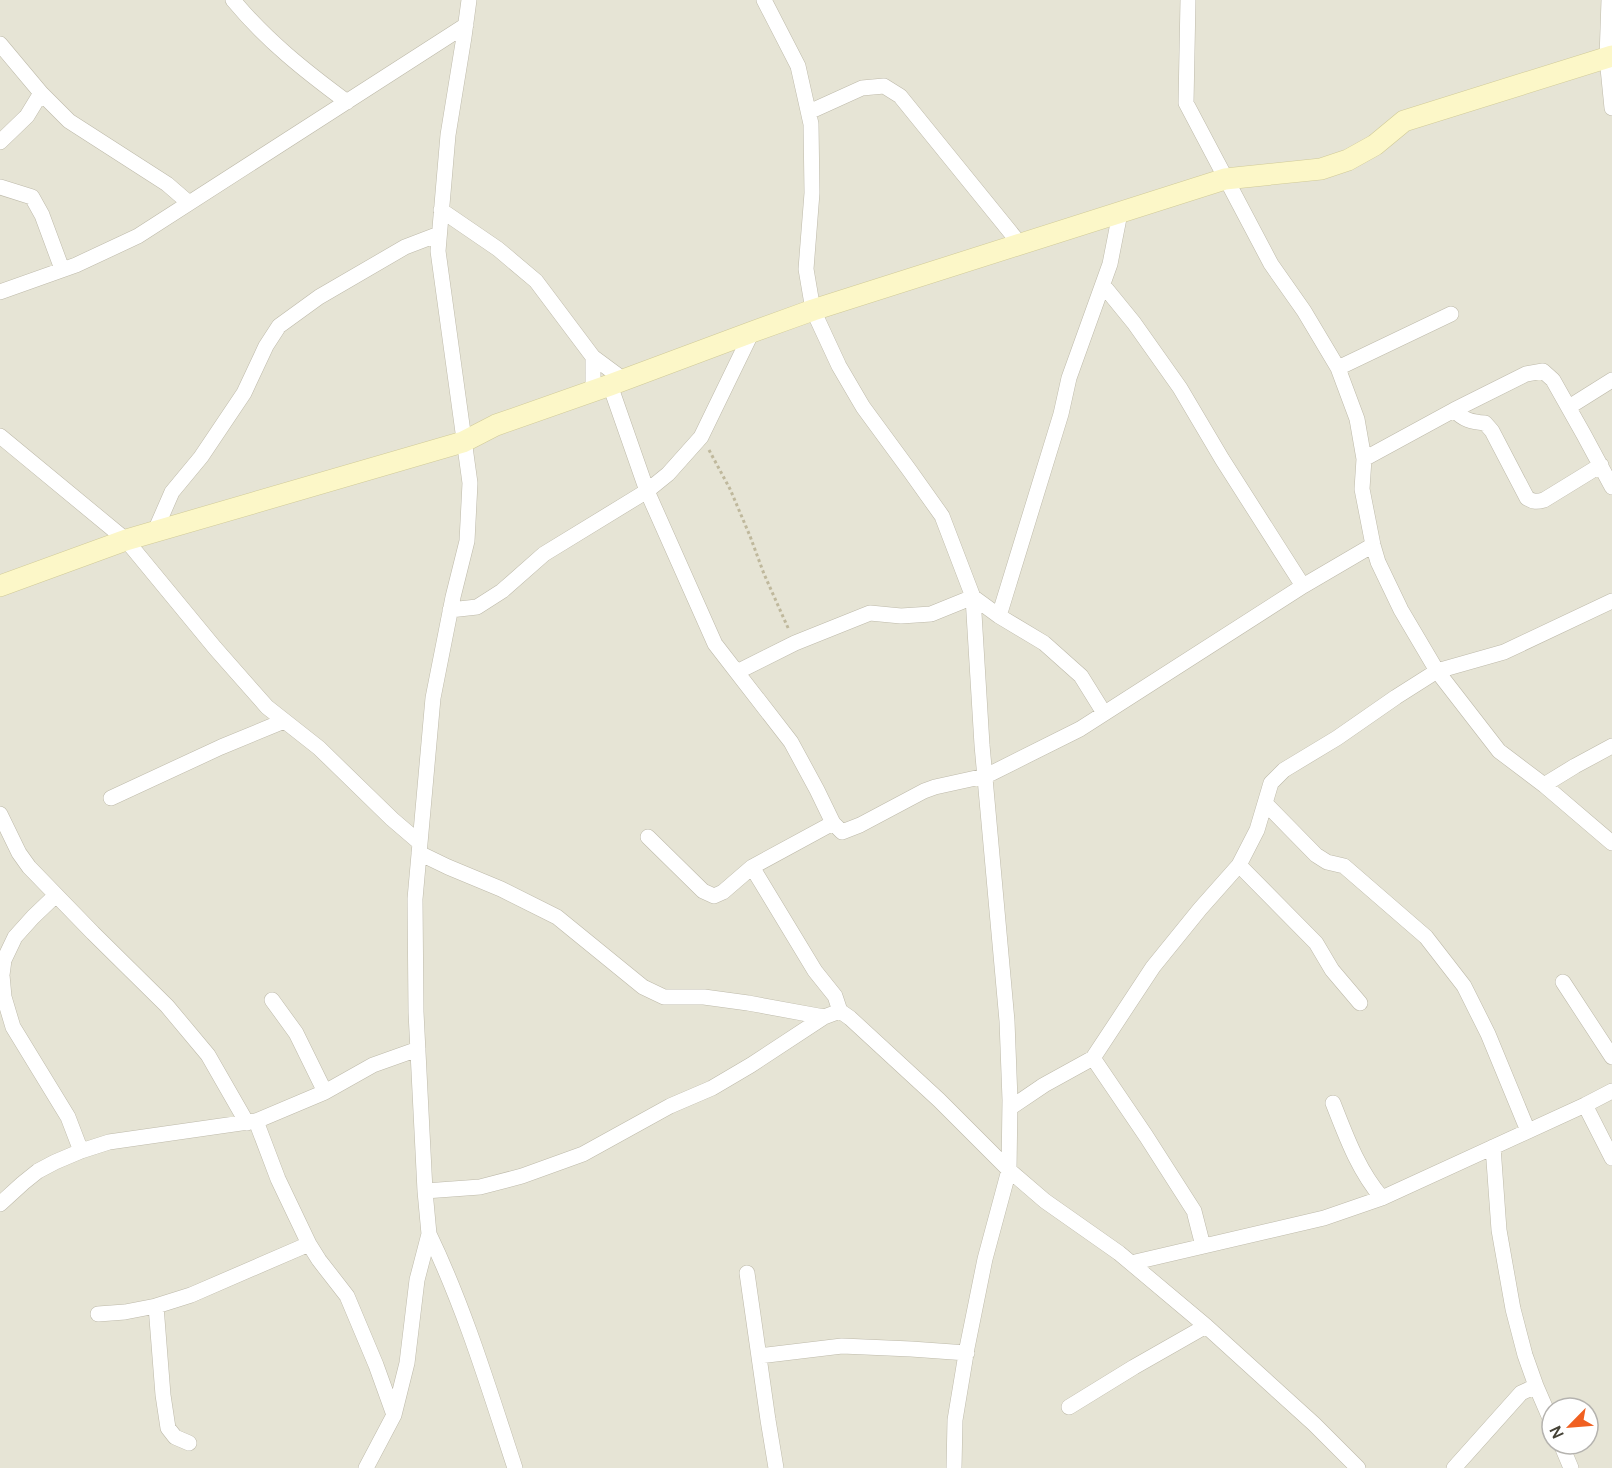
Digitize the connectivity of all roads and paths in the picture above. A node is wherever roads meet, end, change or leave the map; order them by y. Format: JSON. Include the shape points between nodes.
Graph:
{"nodes":[{"id":1,"x":233,"y":0,"type":"edge"},
{"id":2,"x":469,"y":0,"type":"edge"},
{"id":3,"x":764,"y":0,"type":"edge"},
{"id":4,"x":1188,"y":0,"type":"edge"},
{"id":5,"x":1611,"y":0,"type":"edge"},
{"id":6,"x":466,"y":25,"type":"junction"},
{"id":7,"x":0,"y":44,"type":"edge"},
{"id":8,"x":1610,"y":57,"type":"edge"},
{"id":9,"x":41,"y":93,"type":"junction"},
{"id":10,"x":347,"y":102,"type":"junction"},
{"id":11,"x":1612,"y":108,"type":"edge"},
{"id":12,"x":809,"y":112,"type":"junction"},
{"id":13,"x":0,"y":142,"type":"edge"},
{"id":14,"x":1226,"y":179,"type":"junction"},
{"id":15,"x":0,"y":187,"type":"edge"},
{"id":16,"x":189,"y":203,"type":"junction"},
{"id":17,"x":441,"y":210,"type":"junction"},
{"id":18,"x":1120,"y":213,"type":"junction"},
{"id":19,"x":439,"y":234,"type":"junction"},
{"id":20,"x":1020,"y":244,"type":"junction"},
{"id":21,"x":62,"y":269,"type":"junction"},
{"id":22,"x":1103,"y":285,"type":"junction"},
{"id":23,"x":0,"y":292,"type":"edge"},
{"id":24,"x":813,"y":310,"type":"junction"},
{"id":25,"x":1451,"y":314,"type":"dead end"},
{"id":26,"x":752,"y":332,"type":"junction"},
{"id":27,"x":593,"y":357,"type":"junction"},
{"id":28,"x":1338,"y":368,"type":"junction"},
{"id":29,"x":1612,"y":380,"type":"edge"},
{"id":30,"x":609,"y":386,"type":"junction"},
{"id":31,"x":1569,"y":407,"type":"junction"},
{"id":32,"x":1454,"y":410,"type":"junction"},
{"id":33,"x":0,"y":436,"type":"edge"},
{"id":34,"x":701,"y":437,"type":"junction"},
{"id":35,"x":463,"y":442,"type":"junction"},
{"id":36,"x":1364,"y":459,"type":"junction"},
{"id":37,"x":1601,"y":465,"type":"junction"},
{"id":38,"x":1612,"y":487,"type":"edge"},
{"id":39,"x":647,"y":491,"type":"junction"},
{"id":40,"x":155,"y":531,"type":"junction"},
{"id":41,"x":126,"y":540,"type":"junction"},
{"id":42,"x":1373,"y":545,"type":"junction"},
{"id":43,"x":0,"y":586,"type":"edge"},
{"id":44,"x":1303,"y":586,"type":"junction"},
{"id":45,"x":973,"y":597,"type":"junction"},
{"id":46,"x":1612,"y":601,"type":"edge"},
{"id":47,"x":450,"y":610,"type":"junction"},
{"id":48,"x":999,"y":616,"type":"junction"},
{"id":49,"x":795,"y":643,"type":"junction"},
{"id":50,"x":1437,"y":671,"type":"junction"},
{"id":51,"x":737,"y":672,"type":"junction"},
{"id":52,"x":1104,"y":713,"type":"junction"},
{"id":53,"x":284,"y":720,"type":"junction"},
{"id":54,"x":1612,"y":746,"type":"edge"},
{"id":55,"x":985,"y":776,"type":"junction"},
{"id":56,"x":1544,"y":785,"type":"junction"},
{"id":57,"x":111,"y":798,"type":"dead end"},
{"id":58,"x":1265,"y":803,"type":"junction"},
{"id":59,"x":0,"y":814,"type":"edge"},
{"id":60,"x":833,"y":823,"type":"junction"},
{"id":61,"x":648,"y":837,"type":"dead end"},
{"id":62,"x":1612,"y":843,"type":"edge"},
{"id":63,"x":420,"y":848,"type":"junction"},
{"id":64,"x":1239,"y":865,"type":"junction"},
{"id":65,"x":752,"y":867,"type":"junction"},
{"id":66,"x":56,"y":895,"type":"junction"},
{"id":67,"x":1563,"y":982,"type":"dead end"},
{"id":68,"x":272,"y":1000,"type":"dead end"},
{"id":69,"x":1360,"y":1003,"type":"dead end"},
{"id":70,"x":840,"y":1011,"type":"junction"},
{"id":71,"x":824,"y":1017,"type":"junction"},
{"id":72,"x":5,"y":1019,"type":"edge"},
{"id":73,"x":418,"y":1049,"type":"junction"},
{"id":74,"x":1612,"y":1057,"type":"edge"},
{"id":75,"x":1093,"y":1058,"type":"junction"},
{"id":76,"x":1612,"y":1091,"type":"edge"},
{"id":77,"x":326,"y":1092,"type":"junction"},
{"id":78,"x":1333,"y":1102,"type":"dead end"},
{"id":79,"x":1585,"y":1105,"type":"junction"},
{"id":80,"x":1010,"y":1108,"type":"junction"},
{"id":81,"x":251,"y":1122,"type":"junction"},
{"id":82,"x":1528,"y":1131,"type":"junction"},
{"id":83,"x":1493,"y":1147,"type":"junction"},
{"id":84,"x":81,"y":1151,"type":"junction"},
{"id":85,"x":1612,"y":1158,"type":"edge"},
{"id":86,"x":1010,"y":1170,"type":"junction"},
{"id":87,"x":425,"y":1191,"type":"junction"},
{"id":88,"x":1382,"y":1198,"type":"junction"},
{"id":89,"x":0,"y":1204,"type":"edge"},
{"id":90,"x":429,"y":1234,"type":"junction"},
{"id":91,"x":309,"y":1244,"type":"junction"},
{"id":92,"x":1203,"y":1246,"type":"junction"},
{"id":93,"x":1131,"y":1263,"type":"junction"},
{"id":94,"x":747,"y":1273,"type":"dead end"},
{"id":95,"x":156,"y":1306,"type":"junction"},
{"id":96,"x":98,"y":1314,"type":"dead end"},
{"id":97,"x":1206,"y":1326,"type":"junction"},
{"id":98,"x":967,"y":1353,"type":"junction"},
{"id":99,"x":759,"y":1356,"type":"junction"},
{"id":100,"x":1536,"y":1386,"type":"junction"},
{"id":101,"x":1540,"y":1396,"type":"edge"},
{"id":102,"x":1069,"y":1407,"type":"dead end"},
{"id":103,"x":394,"y":1415,"type":"junction"},
{"id":104,"x":189,"y":1443,"type":"dead end"},
{"id":105,"x":366,"y":1468,"type":"edge"},
{"id":106,"x":515,"y":1468,"type":"edge"},
{"id":107,"x":776,"y":1468,"type":"edge"},
{"id":108,"x":954,"y":1468,"type":"edge"},
{"id":109,"x":1358,"y":1468,"type":"edge"},
{"id":110,"x":1454,"y":1468,"type":"edge"}],
"edges":[{"from":1,"to":10,"type":"street","via":[[298,66]]},
{"from":2,"to":6,"type":"street"},
{"from":3,"to":12,"type":"street","via":[[798,66]]},
{"from":4,"to":14,"type":"street","via":[[1185,103]]},
{"from":5,"to":8,"type":"street"},
{"from":6,"to":10,"type":"street"},
{"from":6,"to":17,"type":"street","via":[[448,135]]},
{"from":7,"to":9,"type":"street"},
{"from":8,"to":11,"type":"street"},
{"from":8,"to":14,"type":"street","via":[[1404,121],[1375,145],[1321,169]]},
{"from":9,"to":13,"type":"street","via":[[27,116]]},
{"from":9,"to":16,"type":"street","via":[[69,121],[167,184]]},
{"from":10,"to":16,"type":"street"},
{"from":12,"to":20,"type":"street","via":[[862,88],[884,86],[900,96]]},
{"from":12,"to":24,"type":"street","via":[[812,193],[806,269]]},
{"from":14,"to":18,"type":"street"},
{"from":14,"to":28,"type":"street","via":[[1271,264]]},
{"from":15,"to":21,"type":"street","via":[[32,197]]},
{"from":16,"to":21,"type":"street","via":[[138,236]]},
{"from":17,"to":19,"type":"street"},
{"from":17,"to":27,"type":"street","via":[[536,281]]},
{"from":18,"to":20,"type":"street"},
{"from":18,"to":22,"type":"street"},
{"from":19,"to":35,"type":"street"},
{"from":19,"to":40,"type":"street","via":[[405,247],[328,291],[279,326],[244,393],[172,492]]},
{"from":20,"to":24,"type":"street"},
{"from":21,"to":23,"type":"street"},
{"from":22,"to":44,"type":"street","via":[[1180,388]]},
{"from":22,"to":48,"type":"street","via":[[1070,378]]},
{"from":24,"to":26,"type":"street"},
{"from":24,"to":45,"type":"street","via":[[838,366],[863,407],[942,516]]},
{"from":25,"to":28,"type":"street"},
{"from":26,"to":30,"type":"street"},
{"from":26,"to":34,"type":"street"},
{"from":27,"to":30,"type":"street"},
{"from":27,"to":30,"type":"street"},
{"from":28,"to":36,"type":"street","via":[[1357,419]]},
{"from":29,"to":31,"type":"street"},
{"from":30,"to":35,"type":"street","via":[[496,425]]},
{"from":30,"to":39,"type":"street"},
{"from":31,"to":32,"type":"street","via":[[1544,371],[1526,374]]},
{"from":31,"to":37,"type":"street"},
{"from":32,"to":36,"type":"street"},
{"from":32,"to":37,"type":"street","via":[[1463,419],[1485,423],[1492,431],[1532,501],[1544,500]]},
{"from":33,"to":41,"type":"street"},
{"from":34,"to":39,"type":"street"},
{"from":34,"to":49,"type":"path","via":[[730,489]]},
{"from":35,"to":40,"type":"street"},
{"from":35,"to":47,"type":"street","via":[[470,483],[467,541]]},
{"from":36,"to":42,"type":"street","via":[[1362,489]]},
{"from":37,"to":38,"type":"street"},
{"from":39,"to":47,"type":"street","via":[[544,554],[477,607]]},
{"from":39,"to":51,"type":"street","via":[[715,644]]},
{"from":40,"to":41,"type":"street"},
{"from":41,"to":43,"type":"street"},
{"from":41,"to":53,"type":"street","via":[[215,648],[267,707]]},
{"from":42,"to":44,"type":"street"},
{"from":42,"to":50,"type":"street","via":[[1401,610]]},
{"from":44,"to":52,"type":"street"},
{"from":45,"to":48,"type":"street"},
{"from":45,"to":49,"type":"street","via":[[931,614],[870,613]]},
{"from":45,"to":55,"type":"street"},
{"from":46,"to":50,"type":"street","via":[[1504,652]]},
{"from":47,"to":63,"type":"street","via":[[433,698]]},
{"from":48,"to":52,"type":"street","via":[[1044,643],[1081,676]]},
{"from":49,"to":51,"type":"street"},
{"from":50,"to":56,"type":"street","via":[[1499,751]]},
{"from":50,"to":58,"type":"street","via":[[1284,770],[1271,783]]},
{"from":51,"to":60,"type":"street","via":[[791,742]]},
{"from":52,"to":55,"type":"street","via":[[1035,753]]},
{"from":53,"to":57,"type":"street"},
{"from":53,"to":63,"type":"street","via":[[319,748]]},
{"from":54,"to":56,"type":"street"},
{"from":55,"to":60,"type":"street","via":[[935,786],[843,832]]},
{"from":55,"to":80,"type":"street"},
{"from":56,"to":62,"type":"street"},
{"from":58,"to":64,"type":"street","via":[[1257,830]]},
{"from":58,"to":82,"type":"street","via":[[1316,855],[1344,866],[1426,937],[1464,986]]},
{"from":59,"to":66,"type":"street","via":[[19,853]]},
{"from":60,"to":65,"type":"street"},
{"from":61,"to":65,"type":"street","via":[[703,891],[714,896]]},
{"from":63,"to":71,"type":"street","via":[[448,867],[558,918],[644,987],[664,997],[748,1003]]},
{"from":63,"to":73,"type":"street","via":[[415,899]]},
{"from":64,"to":69,"type":"street","via":[[1316,943],[1332,970]]},
{"from":64,"to":75,"type":"street","via":[[1153,967]]},
{"from":65,"to":70,"type":"street","via":[[815,971],[835,996]]},
{"from":66,"to":72,"type":"street","via":[[15,937],[4,960]]},
{"from":66,"to":81,"type":"street","via":[[180,1021],[208,1055]]},
{"from":67,"to":74,"type":"street"},
{"from":68,"to":77,"type":"street","via":[[296,1033]]},
{"from":70,"to":71,"type":"street"},
{"from":70,"to":86,"type":"street"},
{"from":71,"to":87,"type":"street","via":[[712,1088],[670,1106],[583,1154],[480,1187]]},
{"from":72,"to":84,"type":"street","via":[[68,1117]]},
{"from":73,"to":77,"type":"street","via":[[373,1065]]},
{"from":73,"to":87,"type":"street"},
{"from":75,"to":80,"type":"street"},
{"from":75,"to":92,"type":"street","via":[[1194,1211]]},
{"from":76,"to":79,"type":"street"},
{"from":77,"to":81,"type":"street"},
{"from":78,"to":88,"type":"street","via":[[1348,1144]]},
{"from":79,"to":82,"type":"street"},
{"from":79,"to":85,"type":"street"},
{"from":80,"to":86,"type":"street"},
{"from":81,"to":84,"type":"street","via":[[109,1142]]},
{"from":81,"to":91,"type":"street"},
{"from":82,"to":83,"type":"street"},
{"from":83,"to":88,"type":"street"},
{"from":83,"to":100,"type":"street","via":[[1507,1276]]},
{"from":84,"to":89,"type":"street","via":[[38,1171]]},
{"from":86,"to":93,"type":"street","via":[[1045,1201]]},
{"from":86,"to":98,"type":"street","via":[[986,1259]]},
{"from":87,"to":90,"type":"street"},
{"from":88,"to":92,"type":"street","via":[[1324,1218]]},
{"from":90,"to":103,"type":"street","via":[[417,1280],[407,1364]]},
{"from":90,"to":106,"type":"street","via":[[448,1274]]},
{"from":91,"to":95,"type":"street"},
{"from":91,"to":103,"type":"street","via":[[347,1296]]},
{"from":92,"to":93,"type":"street"},
{"from":93,"to":97,"type":"street"},
{"from":94,"to":99,"type":"street"},
{"from":95,"to":96,"type":"street"},
{"from":95,"to":104,"type":"street","via":[[168,1428],[175,1437]]},
{"from":97,"to":102,"type":"street"},
{"from":97,"to":109,"type":"street"},
{"from":98,"to":99,"type":"street","via":[[842,1346]]},
{"from":98,"to":108,"type":"street","via":[[955,1420]]},
{"from":99,"to":107,"type":"street"},
{"from":100,"to":101,"type":"street"},
{"from":100,"to":110,"type":"street","via":[[1521,1393]]},
{"from":103,"to":105,"type":"street"}]}
